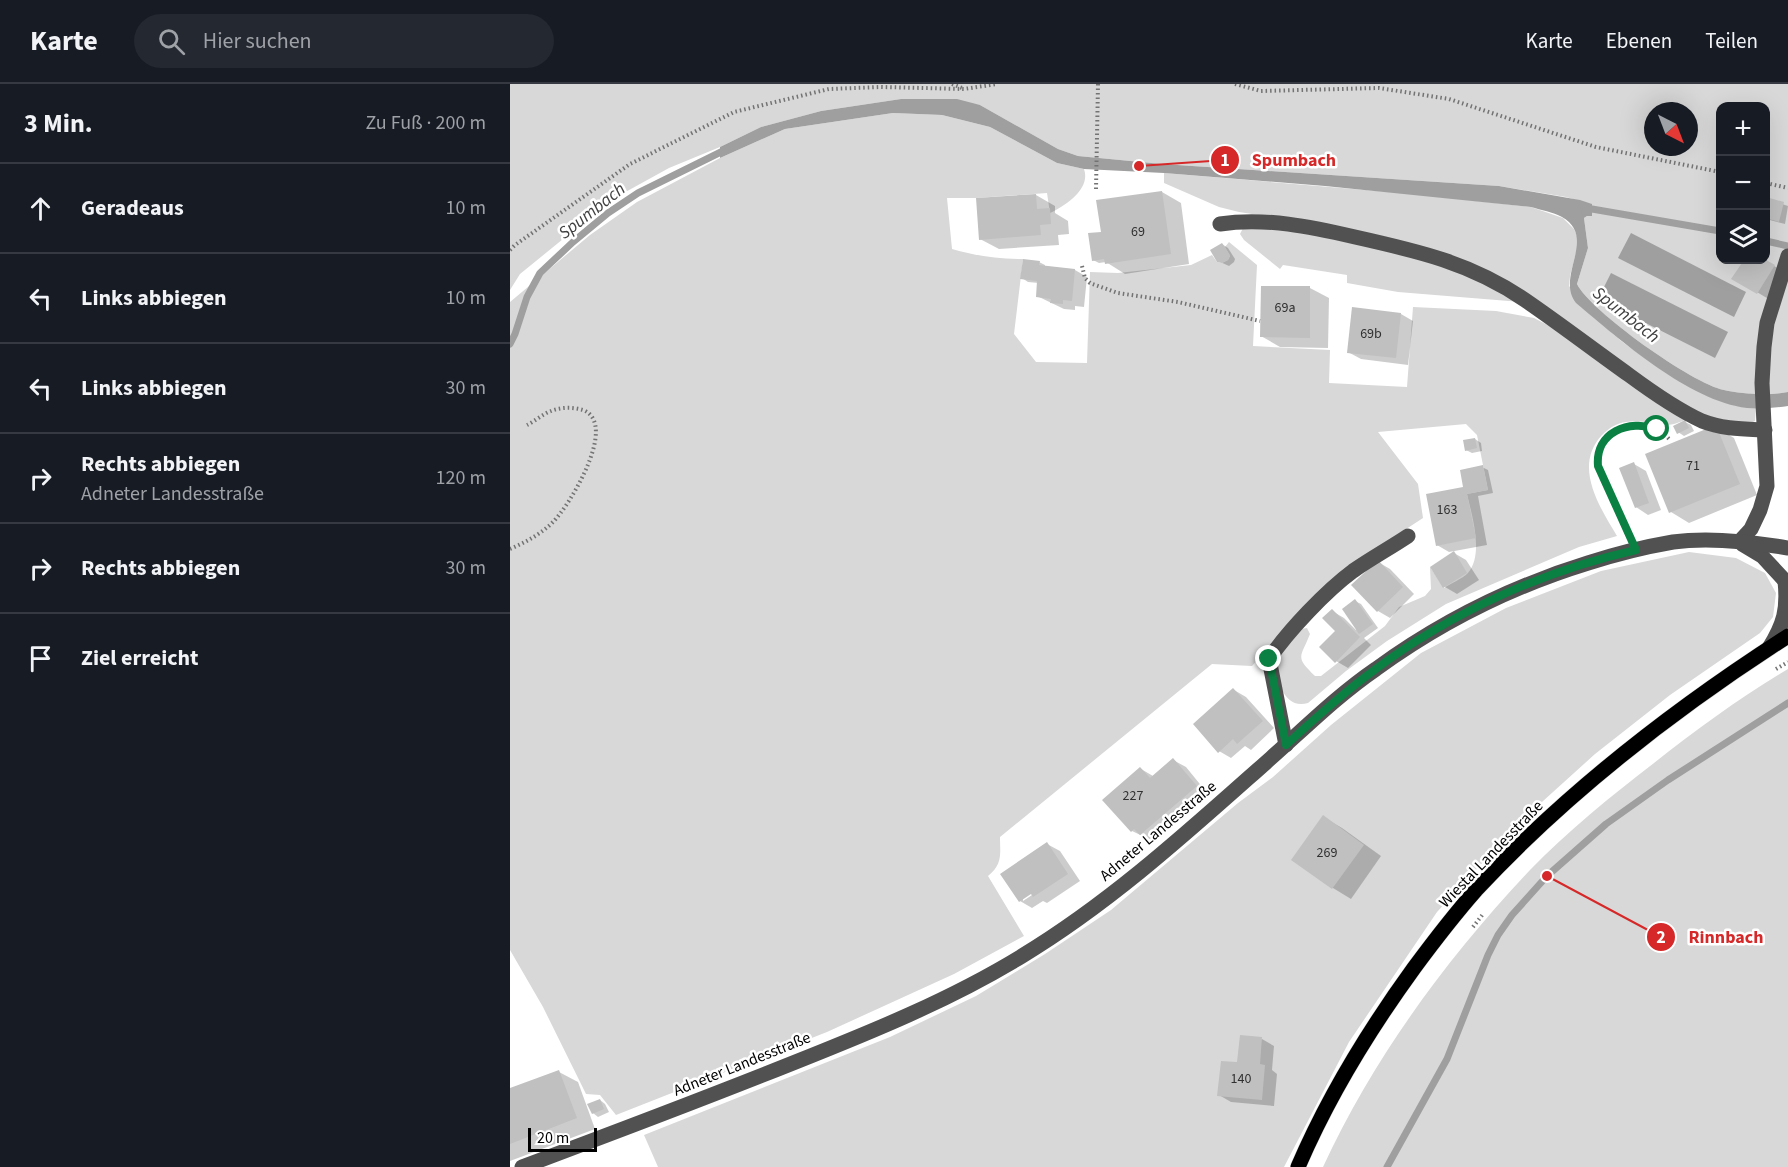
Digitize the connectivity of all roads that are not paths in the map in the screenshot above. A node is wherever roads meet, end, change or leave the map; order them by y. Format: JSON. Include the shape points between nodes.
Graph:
{"nodes":[{"id":1,"x":1220,"y":224,"type":"dead end"},
{"id":2,"x":1788,"y":256,"type":"edge"},
{"id":3,"x":1765,"y":425,"type":"junction"},
{"id":4,"x":1408,"y":536,"type":"dead end"},
{"id":5,"x":1739,"y":542,"type":"junction"},
{"id":6,"x":1788,"y":548,"type":"edge"},
{"id":7,"x":1786,"y":583,"type":"edge"},
{"id":8,"x":1788,"y":636,"type":"edge"},
{"id":9,"x":1769,"y":648,"type":"junction"},
{"id":10,"x":1286,"y":745,"type":"junction"},
{"id":11,"x":522,"y":1167,"type":"edge"},
{"id":12,"x":1298,"y":1167,"type":"edge"}],
"edges":[{"from":1,"to":3,"type":"street","via":[[1266,222],[1326,231],[1454,263],[1510,291],[1665,400],[1704,422],[1728,428]]},
{"from":2,"to":3,"type":"street","via":[[1767,322],[1762,383]]},
{"from":3,"to":5,"type":"street","via":[[1767,486],[1751,529]]},
{"from":4,"to":10,"type":"street","via":[[1344,579],[1269,659]]},
{"from":5,"to":6,"type":"street","name":"Adneter Landesstraße"},
{"from":5,"to":7,"type":"street","via":[[1762,556]]},
{"from":5,"to":10,"type":"street","name":"Adneter Landesstraße","via":[[1674,542],[1614,555],[1546,576],[1480,605],[1373,670]]},
{"from":7,"to":9,"type":"street","via":[[1785,618]]},
{"from":8,"to":9,"type":"main road","name":"Wiestal Landesstraße"},
{"from":9,"to":12,"type":"main road","name":"Wiestal Landesstraße","via":[[1622,757],[1521,845],[1476,891],[1441,932],[1364,1041]]},
{"from":10,"to":11,"type":"street","name":"Adneter Landesstraße","via":[[1116,891],[1040,944],[965,988],[847,1041]]}]}
